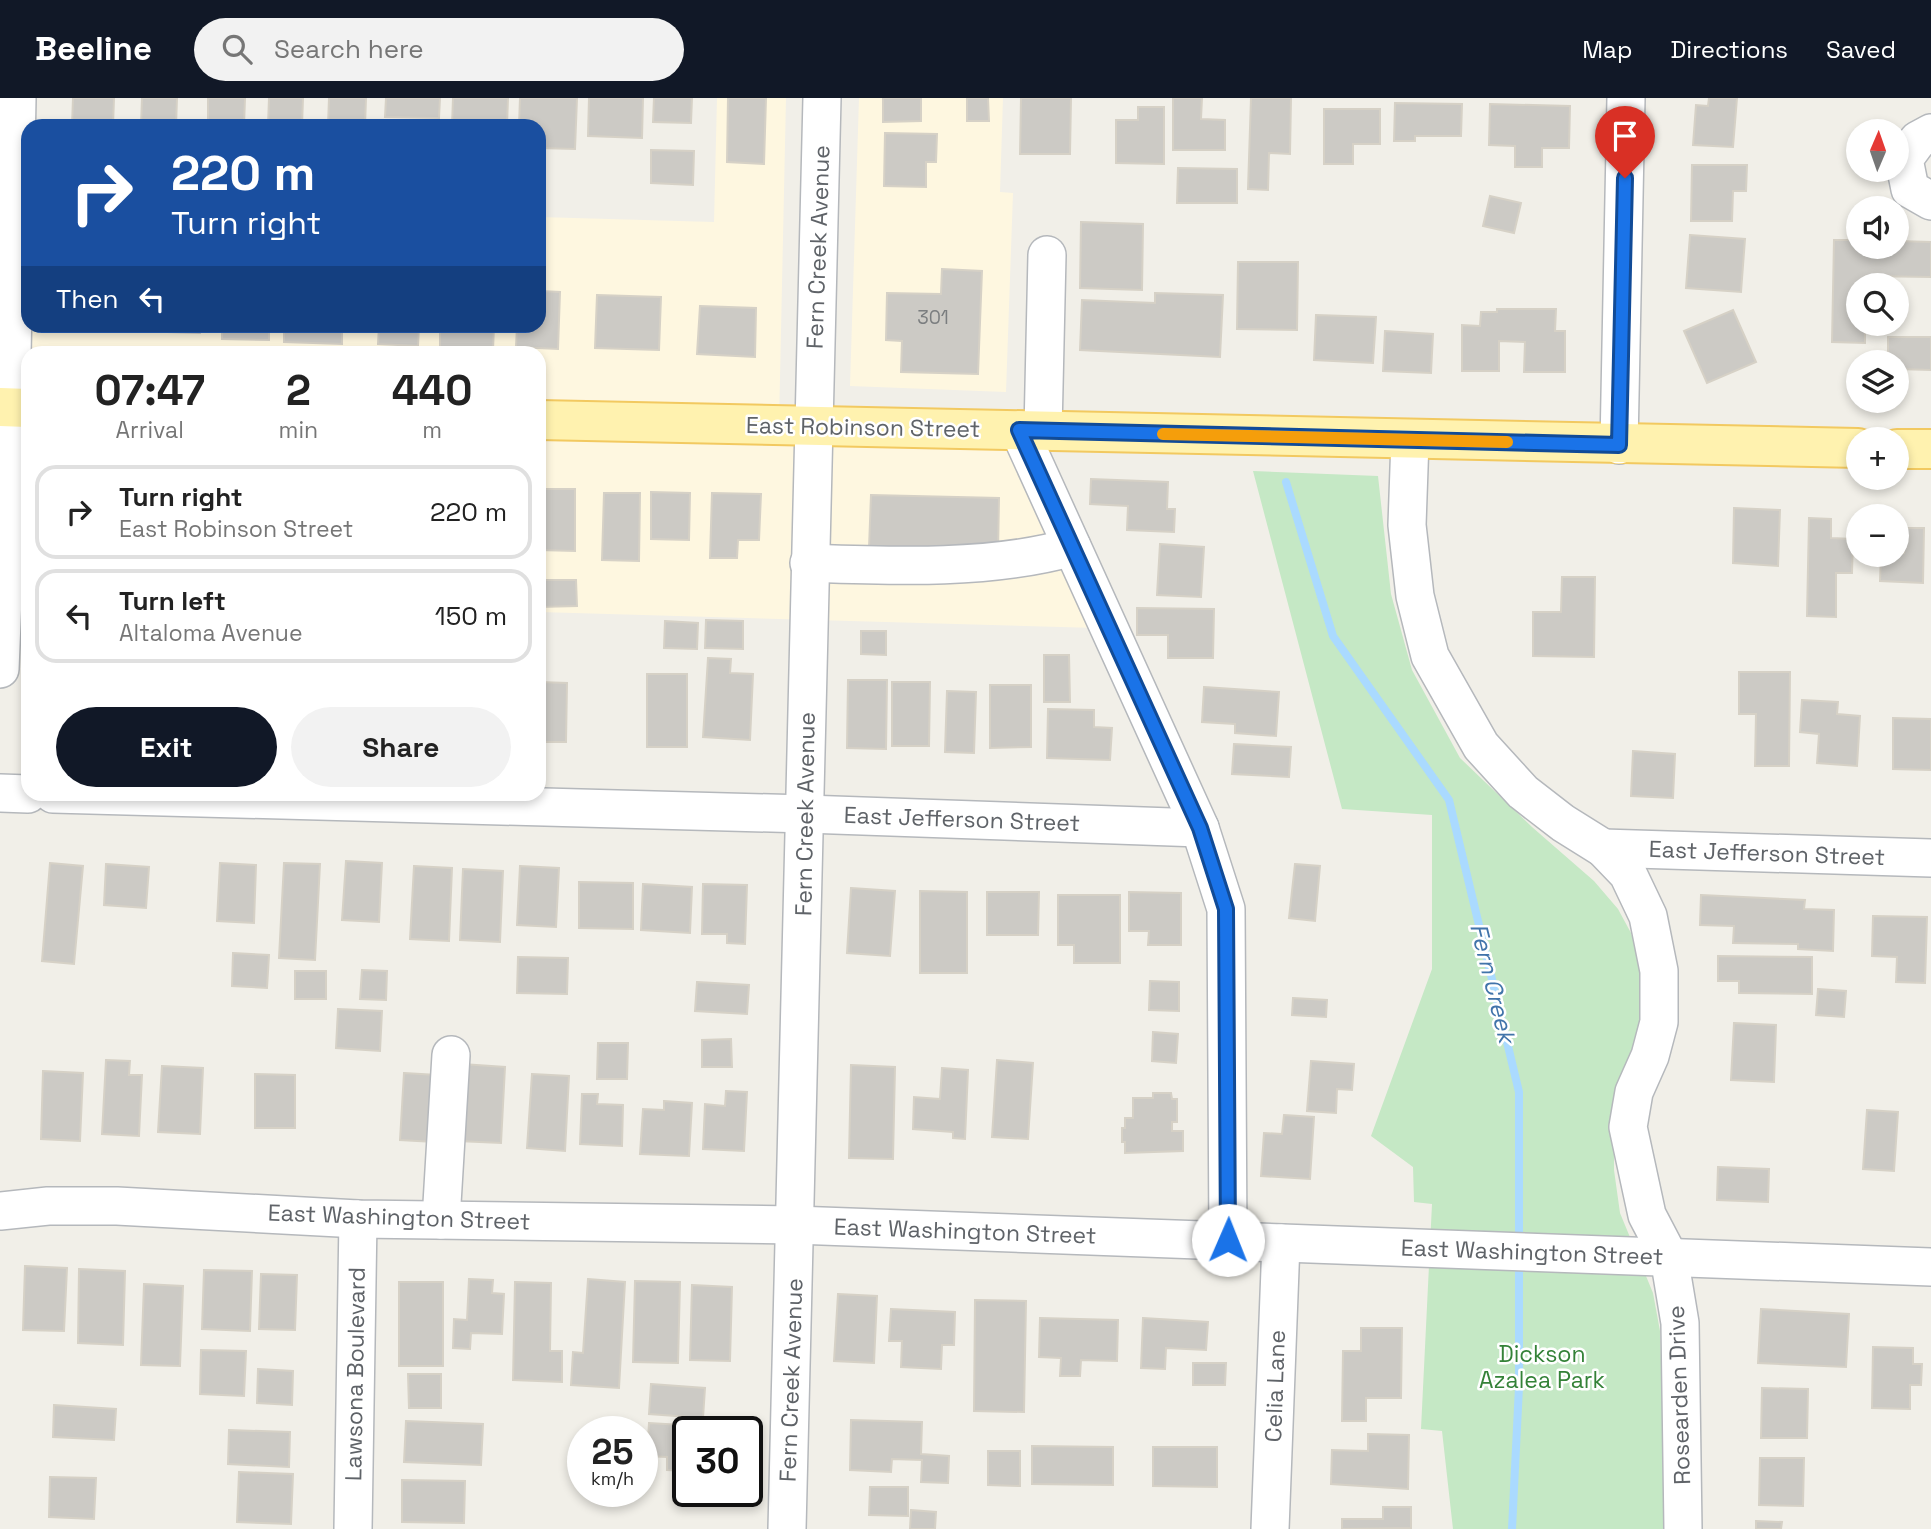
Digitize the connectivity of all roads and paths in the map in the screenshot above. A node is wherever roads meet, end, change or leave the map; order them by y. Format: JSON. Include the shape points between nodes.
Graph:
{"nodes":[{"id":1,"x":17,"y":98,"type":"edge"},
{"id":2,"x":822,"y":98,"type":"edge"},
{"id":3,"x":1626,"y":98,"type":"edge"},
{"id":4,"x":1931,"y":133,"type":"edge"},
{"id":5,"x":1931,"y":201,"type":"edge"},
{"id":6,"x":1047,"y":255,"type":"dead end"},
{"id":7,"x":13,"y":407,"type":"edge"},
{"id":8,"x":546,"y":420,"type":"edge"},
{"id":9,"x":813,"y":427,"type":"junction"},
{"id":10,"x":1031,"y":430,"type":"junction"},
{"id":11,"x":1410,"y":440,"type":"junction"},
{"id":12,"x":1619,"y":445,"type":"junction"},
{"id":13,"x":1846,"y":448,"type":"edge"},
{"id":14,"x":1909,"y":449,"type":"edge"},
{"id":15,"x":1931,"y":449,"type":"edge"},
{"id":16,"x":1072,"y":547,"type":"junction"},
{"id":17,"x":809,"y":563,"type":"junction"},
{"id":18,"x":9,"y":569,"type":"edge"},
{"id":19,"x":0,"y":669,"type":"edge"},
{"id":20,"x":0,"y":793,"type":"edge"},
{"id":21,"x":21,"y":794,"type":"edge"},
{"id":22,"x":317,"y":801,"type":"edge"},
{"id":23,"x":806,"y":814,"type":"junction"},
{"id":24,"x":1200,"y":828,"type":"junction"},
{"id":25,"x":1603,"y":848,"type":"junction"},
{"id":26,"x":1931,"y":858,"type":"edge"},
{"id":27,"x":451,"y":1055,"type":"dead end"},
{"id":28,"x":0,"y":1211,"type":"edge"},
{"id":29,"x":358,"y":1219,"type":"junction"},
{"id":30,"x":441,"y":1220,"type":"junction"},
{"id":31,"x":795,"y":1225,"type":"junction"},
{"id":32,"x":1228,"y":1240,"type":"junction"},
{"id":33,"x":1281,"y":1243,"type":"junction"},
{"id":34,"x":1669,"y":1257,"type":"junction"},
{"id":35,"x":1931,"y":1267,"type":"edge"},
{"id":36,"x":353,"y":1529,"type":"edge"},
{"id":37,"x":787,"y":1529,"type":"edge"},
{"id":38,"x":1270,"y":1529,"type":"edge"},
{"id":39,"x":1683,"y":1529,"type":"edge"}],
"edges":[{"from":1,"to":7,"type":"street"},
{"from":2,"to":9,"type":"street","name":"Fern Creek Avenue"},
{"from":3,"to":12,"type":"street"},
{"from":4,"to":5,"type":"street","via":[[1918,140],[1905,159],[1910,189]]},
{"from":6,"to":10,"type":"street"},
{"from":7,"to":18,"type":"street"},
{"from":8,"to":9,"type":"main road","name":"East Robinson Street"},
{"from":9,"to":10,"type":"main road","name":"East Robinson Street"},
{"from":9,"to":17,"type":"street","name":"Fern Creek Avenue"},
{"from":10,"to":11,"type":"main road","name":"East Robinson Street"},
{"from":10,"to":16,"type":"street"},
{"from":11,"to":12,"type":"main road","name":"East Robinson Street"},
{"from":11,"to":25,"type":"street","name":"Rosearden Drive","via":[[1407,526],[1415,596],[1430,656],[1480,746],[1523,792]]},
{"from":12,"to":13,"type":"main road","name":"East Robinson Street"},
{"from":14,"to":15,"type":"main road"},
{"from":16,"to":17,"type":"street","via":[[1038,557],[904,566]]},
{"from":16,"to":24,"type":"street"},
{"from":17,"to":23,"type":"street","name":"Fern Creek Avenue"},
{"from":18,"to":19,"type":"street"},
{"from":20,"to":21,"type":"street"},
{"from":22,"to":23,"type":"street","name":"East Jefferson Street"},
{"from":23,"to":24,"type":"street","name":"East Jefferson Street"},
{"from":23,"to":31,"type":"street","name":"Fern Creek Avenue"},
{"from":24,"to":32,"type":"street","via":[[1226,909]]},
{"from":25,"to":26,"type":"street","name":"East Jefferson Street"},
{"from":25,"to":34,"type":"street","name":"Rosearden Drive","via":[[1628,874],[1648,916],[1659,971],[1659,1022],[1634,1092],[1628,1127],[1647,1215]]},
{"from":27,"to":30,"type":"street"},
{"from":28,"to":29,"type":"street","name":"East Washington Street","via":[[117,1206]]},
{"from":29,"to":30,"type":"street","name":"East Washington Street"},
{"from":29,"to":36,"type":"street","name":"Lawsona Boulevard"},
{"from":30,"to":31,"type":"street","name":"East Washington Street"},
{"from":31,"to":32,"type":"street","name":"East Washington Street"},
{"from":31,"to":37,"type":"street","name":"Fern Creek Avenue"},
{"from":32,"to":33,"type":"street","name":"East Washington Street"},
{"from":33,"to":34,"type":"street","name":"East Washington Street"},
{"from":33,"to":38,"type":"street","name":"Celia Lane"},
{"from":34,"to":35,"type":"street","name":"East Washington Street"},
{"from":34,"to":39,"type":"street","name":"Rosearden Drive","via":[[1679,1323]]}]}
